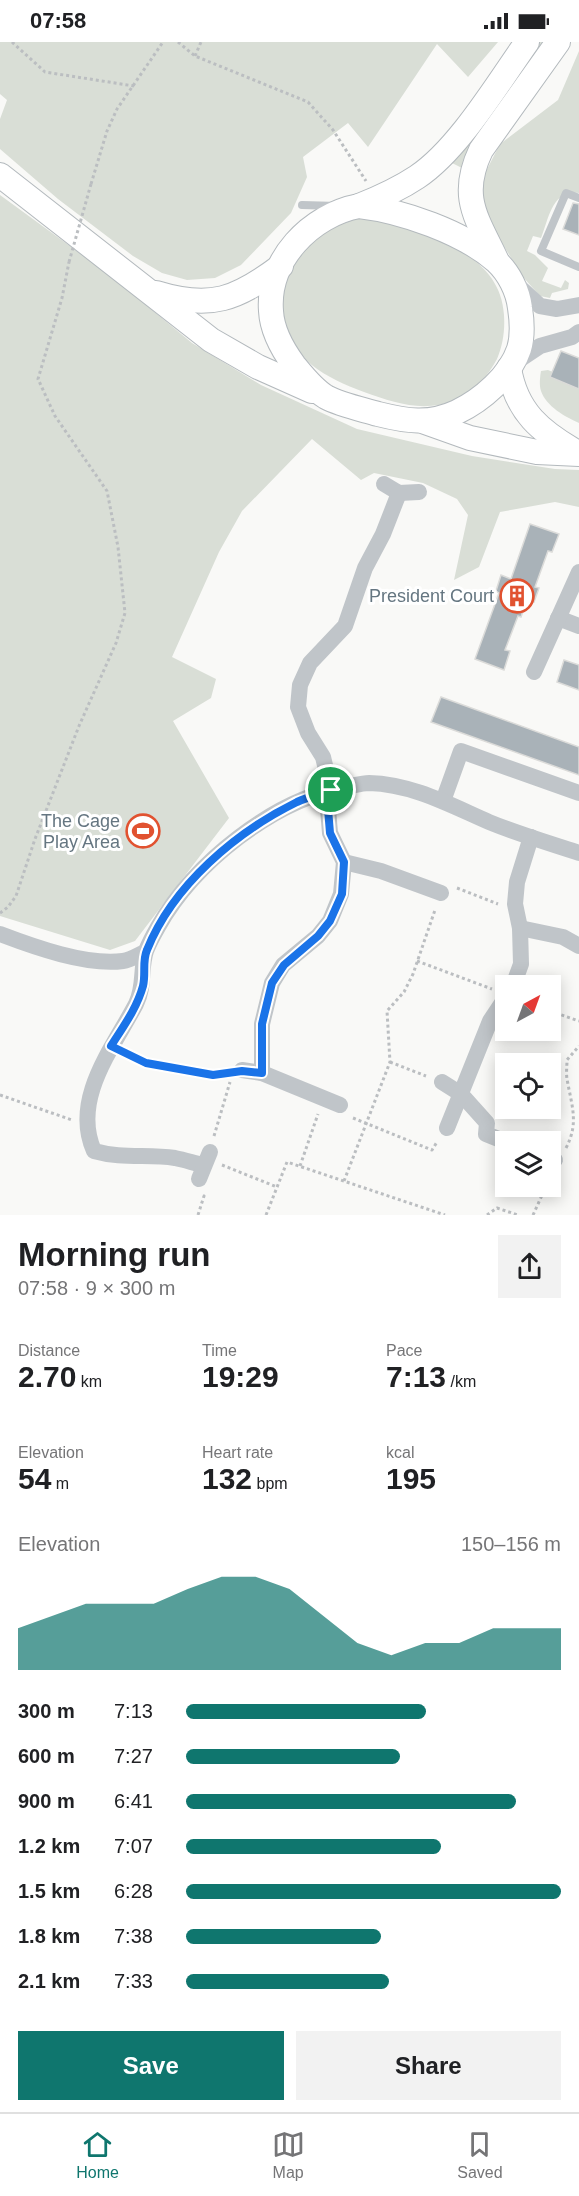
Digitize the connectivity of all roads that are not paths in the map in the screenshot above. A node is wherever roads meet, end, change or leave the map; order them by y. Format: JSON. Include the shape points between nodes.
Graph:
{"nodes":[{"id":1,"x":527,"y":42,"type":"edge"},
{"id":2,"x":558,"y":42,"type":"edge"},
{"id":3,"x":0,"y":175,"type":"edge"},
{"id":4,"x":579,"y":198,"type":"edge"},
{"id":5,"x":302,"y":205,"type":"dead end"},
{"id":6,"x":354,"y":207,"type":"junction"},
{"id":7,"x":281,"y":266,"type":"junction"},
{"id":8,"x":579,"y":267,"type":"edge"},
{"id":9,"x":504,"y":271,"type":"junction"},
{"id":10,"x":145,"y":290,"type":"junction"},
{"id":11,"x":579,"y":304,"type":"edge"},
{"id":12,"x":577,"y":336,"type":"edge"},
{"id":13,"x":510,"y":367,"type":"junction"},
{"id":14,"x":326,"y":396,"type":"junction"},
{"id":15,"x":425,"y":422,"type":"junction"},
{"id":16,"x":579,"y":453,"type":"edge"},
{"id":17,"x":384,"y":484,"type":"dead end"},
{"id":18,"x":419,"y":492,"type":"dead end"},
{"id":19,"x":399,"y":493,"type":"junction"},
{"id":20,"x":579,"y":572,"type":"edge"},
{"id":21,"x":558,"y":618,"type":"junction"},
{"id":22,"x":579,"y":626,"type":"edge"},
{"id":23,"x":534,"y":672,"type":"dead end"},
{"id":24,"x":331,"y":790,"type":"junction"},
{"id":25,"x":579,"y":793,"type":"edge"},
{"id":26,"x":443,"y":801,"type":"junction"},
{"id":27,"x":531,"y":837,"type":"junction"},
{"id":28,"x":579,"y":853,"type":"edge"},
{"id":29,"x":344,"y":862,"type":"junction"},
{"id":30,"x":441,"y":893,"type":"road end"},
{"id":31,"x":518,"y":920,"type":"junction"},
{"id":32,"x":0,"y":934,"type":"edge"},
{"id":33,"x":579,"y":946,"type":"edge"},
{"id":34,"x":145,"y":952,"type":"junction"},
{"id":35,"x":517,"y":975,"type":"edge"},
{"id":36,"x":495,"y":1008,"type":"edge"},
{"id":37,"x":242,"y":1071,"type":"dead end"},
{"id":38,"x":262,"y":1073,"type":"junction"},
{"id":39,"x":442,"y":1082,"type":"road end"},
{"id":40,"x":461,"y":1094,"type":"junction"},
{"id":41,"x":340,"y":1105,"type":"dead end"},
{"id":42,"x":447,"y":1128,"type":"road end"},
{"id":43,"x":495,"y":1138,"type":"edge"},
{"id":44,"x":205,"y":1164,"type":"road end"}],
"edges":[{"from":1,"to":6,"type":"street","via":[[458,138],[433,165],[396,190]]},
{"from":2,"to":9,"type":"street","via":[[481,150],[470,181],[474,213]]},
{"from":3,"to":10,"type":"street"},
{"from":4,"to":8,"type":"lane","via":[[566,193],[542,251]]},
{"from":5,"to":6,"type":"lane"},
{"from":6,"to":7,"type":"street","via":[[311,227],[293,244]]},
{"from":6,"to":9,"type":"street","via":[[401,214],[461,237],[480,248]]},
{"from":7,"to":10,"type":"street","via":[[258,283],[210,302],[180,301]]},
{"from":7,"to":14,"type":"street","via":[[272,291],[271,312],[277,336],[305,379]]},
{"from":9,"to":11,"type":"street","via":[[540,306],[557,309]]},
{"from":9,"to":13,"type":"street","via":[[519,299],[522,324],[519,348]]},
{"from":10,"to":14,"type":"street","via":[[211,339],[258,367]]},
{"from":12,"to":13,"type":"street","via":[[540,346]]},
{"from":13,"to":15,"type":"street","via":[[479,399],[446,417]]},
{"from":13,"to":16,"type":"street","via":[[512,383],[526,413],[543,430]]},
{"from":14,"to":15,"type":"street","via":[[404,421]]},
{"from":15,"to":16,"type":"street","via":[[470,438],[537,452]]},
{"from":17,"to":19,"type":"street"},
{"from":18,"to":19,"type":"street"},
{"from":19,"to":24,"type":"street","via":[[365,568],[345,626],[310,663],[300,685],[298,707],[322,757]]},
{"from":20,"to":21,"type":"street"},
{"from":21,"to":22,"type":"street"},
{"from":21,"to":23,"type":"street"},
{"from":24,"to":26,"type":"street","via":[[368,783],[417,791]]},
{"from":24,"to":29,"type":"street","via":[[330,833]]},
{"from":24,"to":34,"type":"street","via":[[269,817],[222,853],[175,901]]},
{"from":25,"to":26,"type":"street","via":[[461,751]]},
{"from":26,"to":27,"type":"street"},
{"from":27,"to":28,"type":"street"},
{"from":27,"to":31,"type":"street","via":[[517,882]]},
{"from":29,"to":30,"type":"street"},
{"from":29,"to":38,"type":"street","via":[[342,894],[330,921],[284,965],[272,983],[262,1024]]},
{"from":31,"to":33,"type":"street"},
{"from":31,"to":35,"type":"street","via":[[521,964]]},
{"from":32,"to":34,"type":"street","via":[[81,959],[104,962],[126,960]]},
{"from":34,"to":44,"type":"street","via":[[143,984],[137,1002],[94,1083],[88,1137],[94,1151],[114,1156],[175,1158]]},
{"from":36,"to":40,"type":"street"},
{"from":37,"to":38,"type":"street"},
{"from":38,"to":41,"type":"street"},
{"from":39,"to":40,"type":"street"},
{"from":40,"to":42,"type":"street"},
{"from":40,"to":43,"type":"street","via":[[487,1123],[486,1134]]}]}
